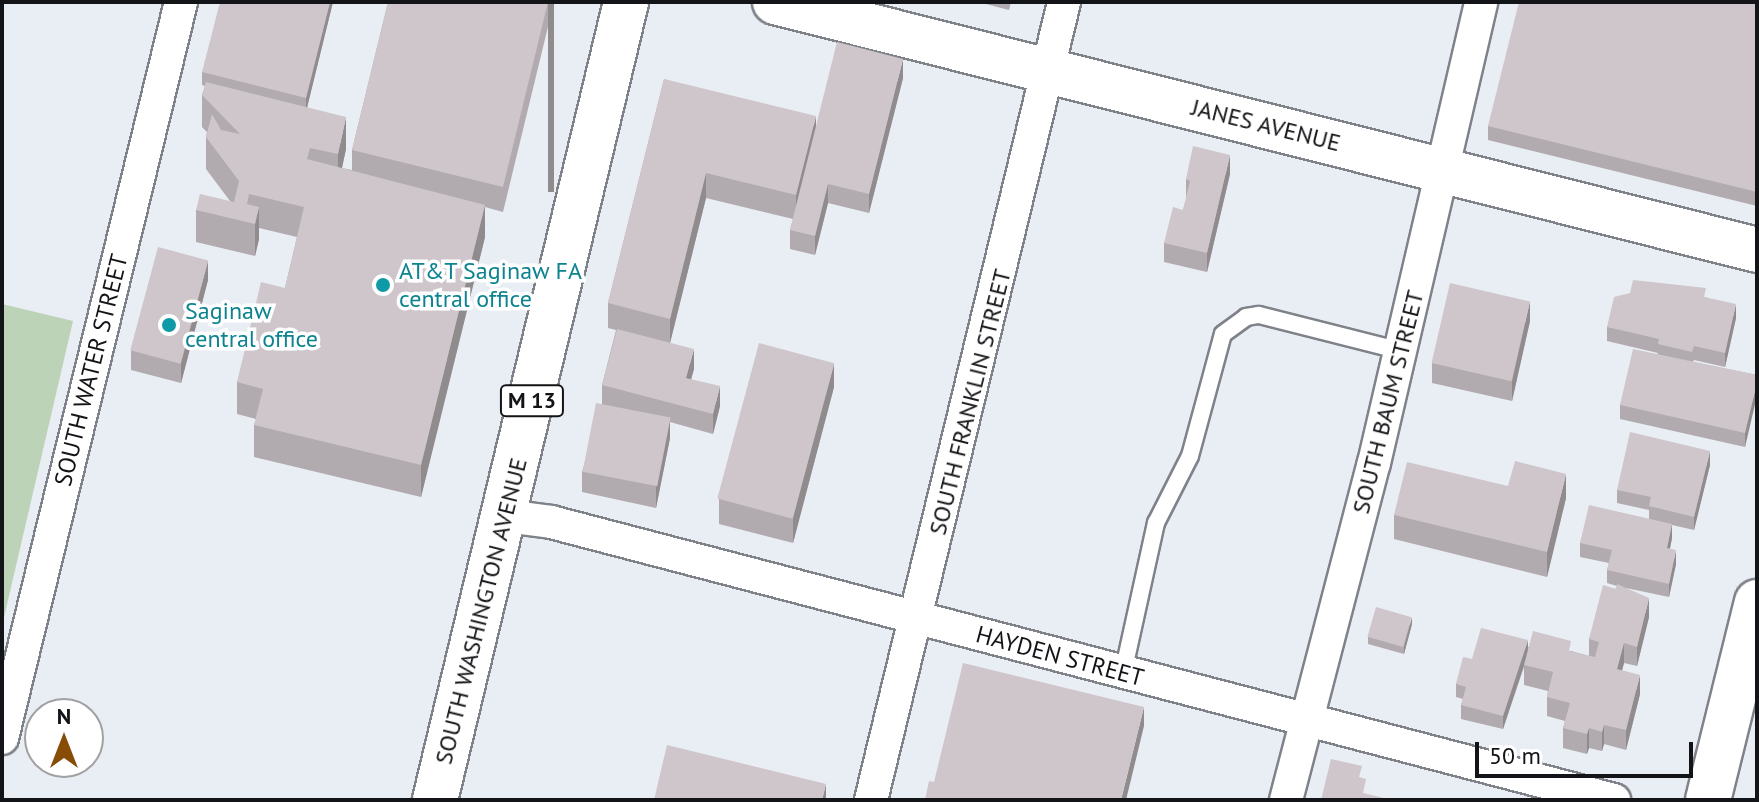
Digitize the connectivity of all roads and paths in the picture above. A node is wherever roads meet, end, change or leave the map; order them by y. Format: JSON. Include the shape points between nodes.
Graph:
{"nodes":[{"id":1,"x":181,"y":2,"type":"edge"},
{"id":2,"x":626,"y":2,"type":"edge"},
{"id":3,"x":775,"y":2,"type":"edge"},
{"id":4,"x":1064,"y":2,"type":"edge"},
{"id":5,"x":1481,"y":2,"type":"edge"},
{"id":6,"x":1048,"y":69,"type":"junction"},
{"id":7,"x":1445,"y":171,"type":"junction"},
{"id":8,"x":1757,"y":250,"type":"edge"},
{"id":9,"x":1401,"y":351,"type":"junction"},
{"id":10,"x":505,"y":516,"type":"junction"},
{"id":11,"x":1757,"y":602,"type":"edge"},
{"id":12,"x":917,"y":616,"type":"junction"},
{"id":13,"x":1123,"y":673,"type":"junction"},
{"id":14,"x":1305,"y":721,"type":"junction"},
{"id":15,"x":2,"y":738,"type":"edge"},
{"id":16,"x":435,"y":800,"type":"edge"},
{"id":17,"x":871,"y":800,"type":"edge"},
{"id":18,"x":1286,"y":800,"type":"edge"},
{"id":19,"x":1614,"y":800,"type":"edge"},
{"id":20,"x":1708,"y":800,"type":"edge"}],
"edges":[{"from":1,"to":15,"type":"street","name":"SOUTH WATER STREET"},
{"from":2,"to":10,"type":"street","name":"SOUTH WASHINGTON AVENUE","number":"M 13"},
{"from":3,"to":6,"type":"street","name":"JANES AVENUE"},
{"from":4,"to":6,"type":"street","name":"SOUTH FRANKLIN STREET"},
{"from":5,"to":7,"type":"street","name":"SOUTH BAUM STREET"},
{"from":6,"to":7,"type":"street","name":"JANES AVENUE"},
{"from":6,"to":12,"type":"street","name":"SOUTH FRANKLIN STREET"},
{"from":7,"to":8,"type":"street","name":"JANES AVENUE"},
{"from":7,"to":9,"type":"street","name":"SOUTH BAUM STREET"},
{"from":9,"to":13,"type":"lane","via":[[1259,315],[1246,317],[1223,334],[1190,456],[1156,523]]},
{"from":9,"to":14,"type":"street","name":"SOUTH BAUM STREET"},
{"from":10,"to":12,"type":"street","name":"HAYDEN STREET","via":[[551,522]]},
{"from":10,"to":16,"type":"street","name":"SOUTH WASHINGTON AVENUE","number":"M 13"},
{"from":11,"to":20,"type":"street"},
{"from":12,"to":13,"type":"street","name":"HAYDEN STREET"},
{"from":12,"to":17,"type":"street","name":"SOUTH FRANKLIN STREET"},
{"from":13,"to":14,"type":"street","name":"HAYDEN STREET"},
{"from":14,"to":18,"type":"street","name":"SOUTH BAUM STREET"},
{"from":14,"to":19,"type":"street","name":"HAYDEN STREET"}]}
